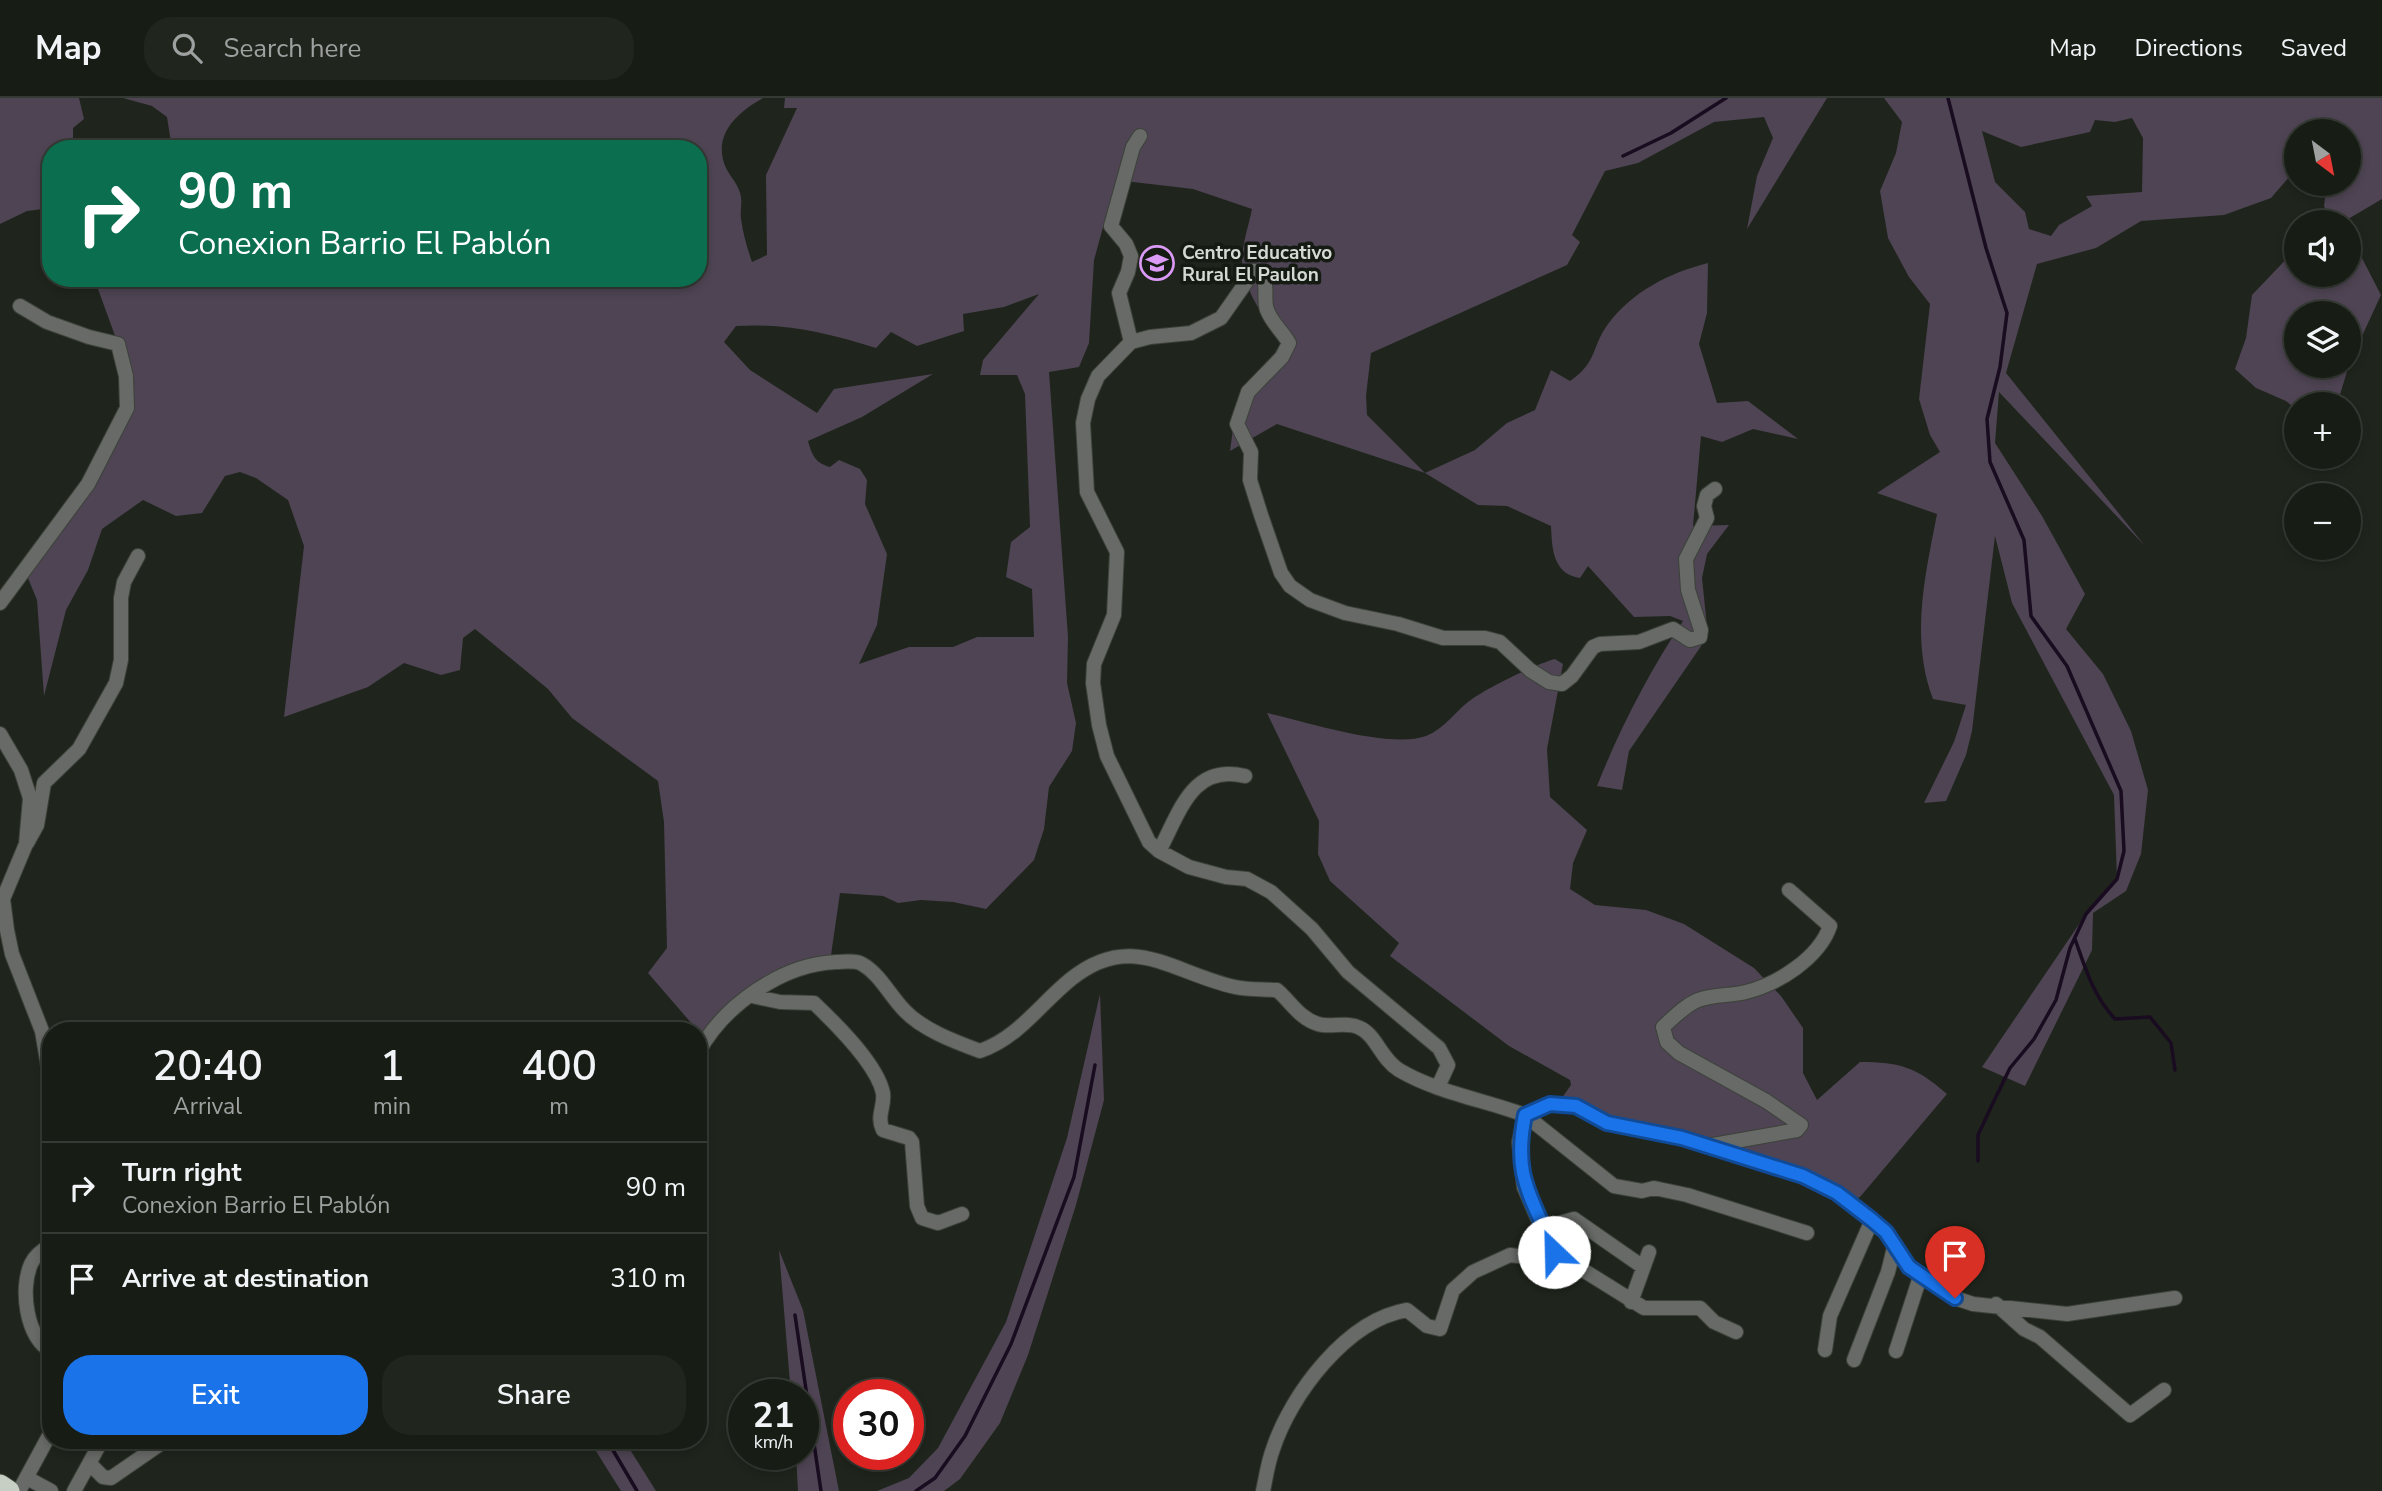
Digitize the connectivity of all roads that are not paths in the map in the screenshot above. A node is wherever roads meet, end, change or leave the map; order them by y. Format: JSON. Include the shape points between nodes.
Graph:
{"nodes":[{"id":1,"x":1140,"y":136,"type":"dead end"},
{"id":2,"x":20,"y":306,"type":"dead end"},
{"id":3,"x":1131,"y":342,"type":"junction"},
{"id":4,"x":1715,"y":489,"type":"dead end"},
{"id":5,"x":138,"y":556,"type":"dead end"},
{"id":6,"x":0,"y":603,"type":"edge"},
{"id":7,"x":0,"y":734,"type":"edge"},
{"id":8,"x":1245,"y":776,"type":"dead end"},
{"id":9,"x":26,"y":844,"type":"junction"},
{"id":10,"x":1159,"y":851,"type":"junction"},
{"id":11,"x":1789,"y":890,"type":"dead end"},
{"id":12,"x":752,"y":996,"type":"junction"},
{"id":13,"x":42,"y":1031,"type":"edge"},
{"id":14,"x":707,"y":1041,"type":"edge"},
{"id":15,"x":1438,"y":1087,"type":"junction"},
{"id":16,"x":1525,"y":1115,"type":"junction"},
{"id":17,"x":1708,"y":1146,"type":"junction"},
{"id":18,"x":962,"y":1214,"type":"dead end"},
{"id":19,"x":1872,"y":1220,"type":"junction"},
{"id":20,"x":1542,"y":1228,"type":"junction"},
{"id":21,"x":1807,"y":1233,"type":"dead end"},
{"id":22,"x":1895,"y":1244,"type":"junction"},
{"id":23,"x":42,"y":1250,"type":"edge"},
{"id":24,"x":1554,"y":1252,"type":"junction"},
{"id":25,"x":1649,"y":1252,"type":"dead end"},
{"id":26,"x":1643,"y":1267,"type":"junction"},
{"id":27,"x":1921,"y":1274,"type":"junction"},
{"id":28,"x":2175,"y":1298,"type":"dead end"},
{"id":29,"x":1631,"y":1301,"type":"junction"},
{"id":30,"x":1996,"y":1304,"type":"junction"},
{"id":31,"x":1736,"y":1332,"type":"dead end"},
{"id":32,"x":42,"y":1341,"type":"edge"},
{"id":33,"x":1825,"y":1350,"type":"dead end"},
{"id":34,"x":1896,"y":1351,"type":"dead end"},
{"id":35,"x":1854,"y":1360,"type":"dead end"},
{"id":36,"x":2164,"y":1390,"type":"dead end"},
{"id":37,"x":42,"y":1449,"type":"edge"},
{"id":38,"x":98,"y":1449,"type":"edge"},
{"id":39,"x":153,"y":1449,"type":"edge"},
{"id":40,"x":90,"y":1464,"type":"junction"},
{"id":41,"x":27,"y":1478,"type":"junction"},
{"id":42,"x":0,"y":1485,"type":"edge"},
{"id":43,"x":9,"y":1491,"type":"edge"},
{"id":44,"x":19,"y":1491,"type":"edge"},
{"id":45,"x":51,"y":1491,"type":"edge"},
{"id":46,"x":74,"y":1491,"type":"edge"},
{"id":47,"x":1263,"y":1491,"type":"edge"}],
"edges":[{"from":1,"to":3,"type":"street","via":[[1111,226],[1131,256],[1119,293]]},
{"from":2,"to":6,"type":"street","via":[[58,326],[118,344],[127,408],[88,484]]},
{"from":3,"to":4,"type":"street","via":[[1191,333],[1213,323],[1254,271],[1259,272],[1265,282],[1266,307],[1289,343],[1282,357],[1248,392],[1237,424],[1251,452],[1250,480],[1261,515],[1290,586],[1310,600],[1345,613],[1443,638],[1500,642],[1549,682],[1562,684],[1600,644],[1639,642],[1673,629],[1690,640],[1700,637],[1688,590],[1686,559],[1707,518],[1707,495]]},
{"from":3,"to":10,"type":"street","via":[[1098,376],[1083,423],[1087,492],[1117,552],[1114,615],[1094,664],[1093,683],[1107,756],[1142,830]]},
{"from":5,"to":9,"type":"street","via":[[121,598],[121,660],[116,684],[79,749],[44,783],[37,825]]},
{"from":7,"to":9,"type":"street","via":[[22,770],[30,798]]},
{"from":8,"to":10,"type":"street","via":[[1219,772],[1198,784]]},
{"from":9,"to":13,"type":"street","via":[[3,899],[12,954]]},
{"from":10,"to":15,"type":"street","via":[[1189,867],[1247,879],[1271,892],[1312,929],[1348,972],[1438,1048],[1448,1065]]},
{"from":11,"to":17,"type":"street","via":[[1830,926],[1818,947],[1795,969],[1769,983],[1689,1005],[1663,1027],[1663,1034],[1679,1053],[1796,1120],[1801,1128]]},
{"from":12,"to":14,"type":"street"},
{"from":12,"to":15,"type":"street","via":[[779,975],[805,965],[859,961],[874,972],[907,1013],[980,1051],[1017,1032],[1091,964],[1122,955],[1141,957],[1236,988],[1277,990],[1302,1016],[1319,1025],[1358,1027],[1368,1033],[1384,1060]]},
{"from":12,"to":18,"type":"street","via":[[814,1003],[838,1025],[878,1080],[883,1130],[912,1142],[922,1218],[938,1223]]},
{"from":15,"to":16,"type":"street"},
{"from":16,"to":17,"type":"street","via":[[1550,1104],[1576,1106],[1626,1129],[1656,1130]]},
{"from":16,"to":20,"type":"street","via":[[1519,1142],[1524,1187]]},
{"from":16,"to":21,"type":"street","via":[[1614,1186],[1687,1195]]},
{"from":17,"to":19,"type":"street","via":[[1803,1176],[1837,1193]]},
{"from":19,"to":22,"type":"street"},
{"from":19,"to":33,"type":"street","via":[[1830,1316]]},
{"from":20,"to":24,"type":"street"},
{"from":20,"to":26,"type":"street","via":[[1574,1219]]},
{"from":22,"to":27,"type":"street","via":[[1909,1267]]},
{"from":22,"to":35,"type":"street"},
{"from":23,"to":32,"type":"street","via":[[30,1265],[27,1288],[31,1329]]},
{"from":24,"to":29,"type":"street"},
{"from":24,"to":47,"type":"street","via":[[1543,1259],[1510,1255],[1473,1272],[1453,1290],[1440,1329],[1427,1326],[1407,1310],[1394,1312],[1343,1341],[1299,1395],[1273,1448]]},
{"from":25,"to":26,"type":"street"},
{"from":26,"to":29,"type":"street"},
{"from":27,"to":30,"type":"street","via":[[1955,1298]]},
{"from":27,"to":34,"type":"street"},
{"from":28,"to":30,"type":"street","via":[[2067,1314]]},
{"from":29,"to":31,"type":"street","via":[[1650,1310],[1700,1308],[1714,1322]]},
{"from":30,"to":36,"type":"street","via":[[2130,1415]]},
{"from":37,"to":41,"type":"street"},
{"from":38,"to":40,"type":"street"},
{"from":39,"to":40,"type":"street","via":[[111,1478],[103,1477]]},
{"from":40,"to":46,"type":"street"},
{"from":41,"to":44,"type":"street"},
{"from":41,"to":45,"type":"street"},
{"from":42,"to":43,"type":"highway"}]}
